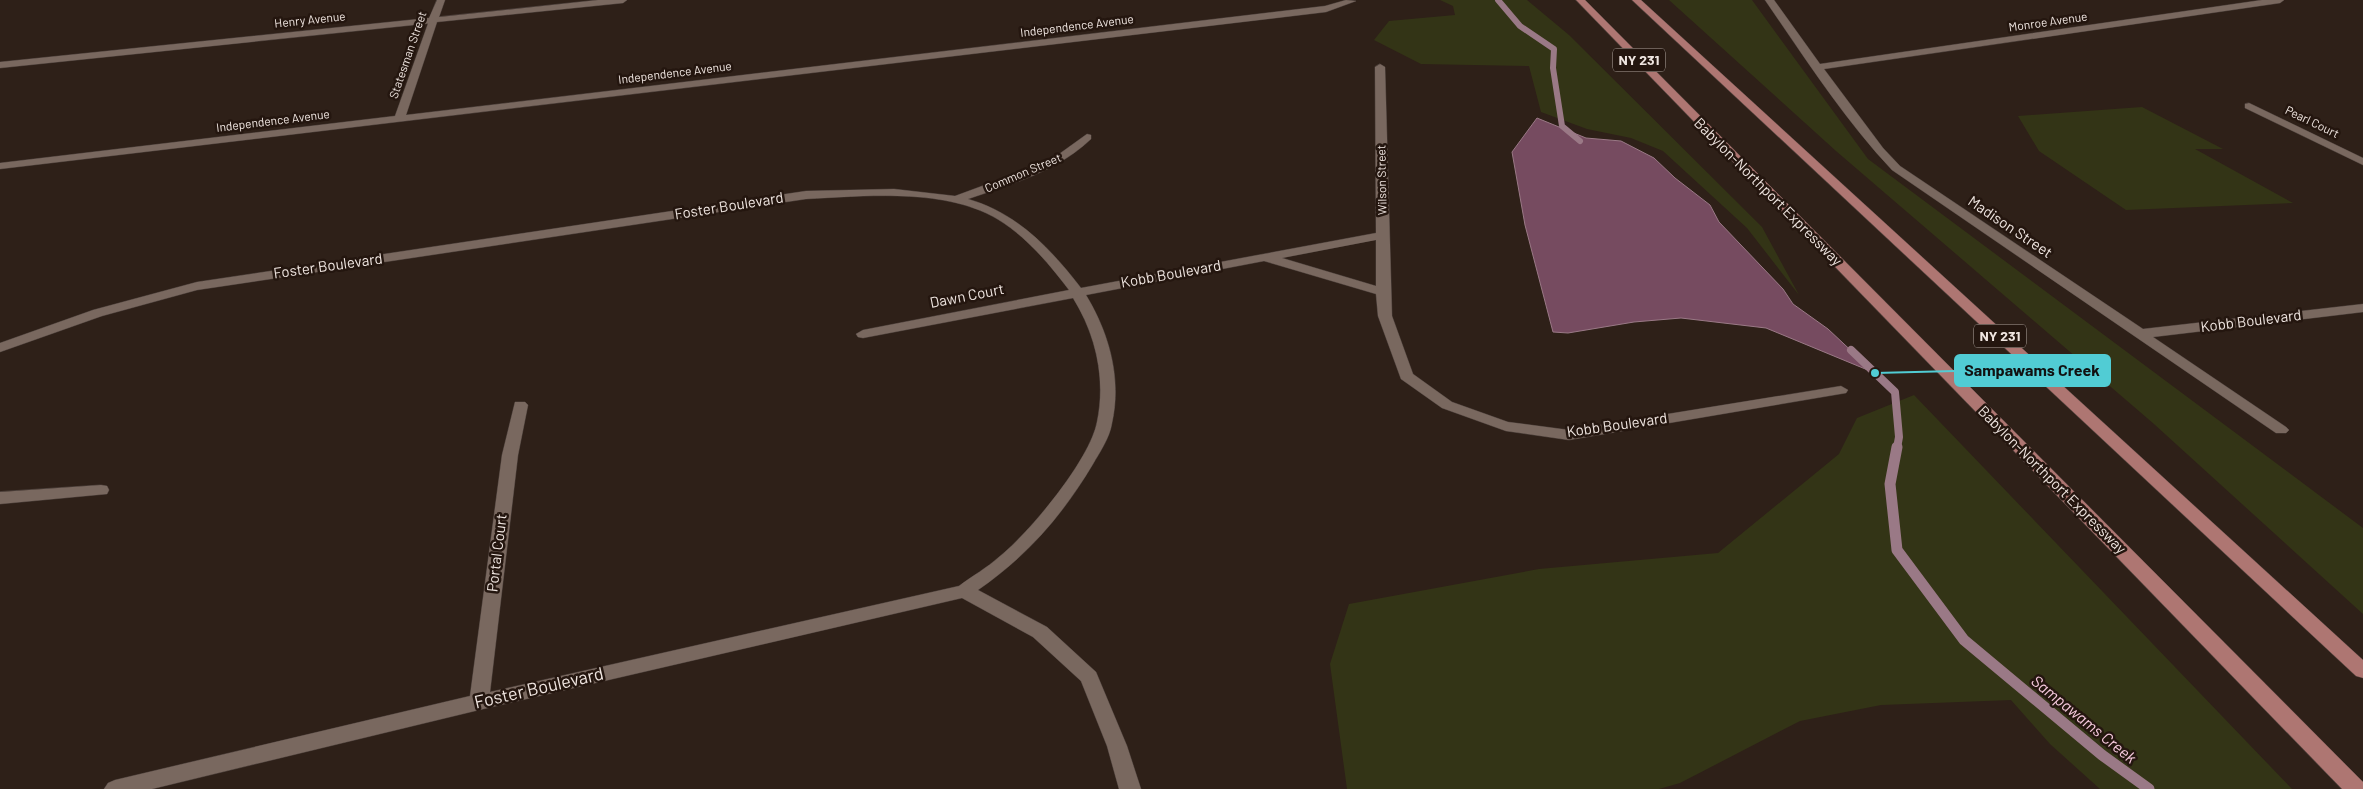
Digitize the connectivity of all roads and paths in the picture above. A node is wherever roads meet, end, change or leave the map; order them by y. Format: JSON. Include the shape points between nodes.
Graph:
{"nodes":[{"id":1,"x":441,"y":0,"type":"edge"},
{"id":2,"x":623,"y":0,"type":"edge"},
{"id":3,"x":1570,"y":0,"type":"edge"},
{"id":4,"x":1580,"y":0,"type":"edge"},
{"id":5,"x":1636,"y":0,"type":"edge"},
{"id":6,"x":1769,"y":0,"type":"edge"},
{"id":7,"x":2280,"y":0,"type":"edge"},
{"id":8,"x":1352,"y":1,"type":"edge"},
{"id":9,"x":433,"y":20,"type":"junction"},
{"id":10,"x":1608,"y":29,"type":"junction"},
{"id":11,"x":0,"y":65,"type":"edge"},
{"id":12,"x":1380,"y":67,"type":"dead end"},
{"id":13,"x":1819,"y":67,"type":"junction"},
{"id":14,"x":2249,"y":106,"type":"dead end"},
{"id":15,"x":400,"y":119,"type":"junction"},
{"id":16,"x":1087,"y":137,"type":"dead end"},
{"id":17,"x":2363,"y":162,"type":"edge"},
{"id":18,"x":0,"y":166,"type":"edge"},
{"id":19,"x":955,"y":200,"type":"junction"},
{"id":20,"x":1383,"y":235,"type":"junction"},
{"id":21,"x":1264,"y":257,"type":"junction"},
{"id":22,"x":1078,"y":291,"type":"junction"},
{"id":23,"x":1383,"y":292,"type":"junction"},
{"id":24,"x":2363,"y":308,"type":"edge"},
{"id":25,"x":863,"y":334,"type":"dead end"},
{"id":26,"x":2139,"y":334,"type":"junction"},
{"id":27,"x":0,"y":348,"type":"edge"},
{"id":28,"x":1841,"y":390,"type":"dead end"},
{"id":29,"x":520,"y":405,"type":"dead end"},
{"id":30,"x":2281,"y":430,"type":"dead end"},
{"id":31,"x":101,"y":490,"type":"dead end"},
{"id":32,"x":0,"y":498,"type":"edge"},
{"id":33,"x":964,"y":591,"type":"junction"},
{"id":34,"x":2363,"y":671,"type":"edge"},
{"id":35,"x":479,"y":702,"type":"junction"},
{"id":36,"x":115,"y":789,"type":"edge"},
{"id":37,"x":1130,"y":789,"type":"edge"},
{"id":38,"x":2356,"y":789,"type":"edge"}],
"edges":[{"from":1,"to":9,"type":"street","name":"Statesman Street"},
{"from":2,"to":9,"type":"street","name":"Henry Avenue"},
{"from":3,"to":10,"type":"main road"},
{"from":4,"to":10,"type":"main road","name":"Babylon-Northport Expressway","number":"NY 231"},
{"from":5,"to":34,"type":"main road","number":"NY 231"},
{"from":6,"to":13,"type":"street","name":"Madison Street"},
{"from":7,"to":13,"type":"street","name":"Monroe Avenue"},
{"from":8,"to":15,"type":"street","name":"Independence Avenue","via":[[1326,9]]},
{"from":9,"to":11,"type":"street","name":"Henry Avenue"},
{"from":9,"to":15,"type":"street","name":"Statesman Street"},
{"from":10,"to":38,"type":"main road","name":"Babylon-Northport Expressway","number":"NY 231"},
{"from":12,"to":20,"type":"street","name":"Wilson Street"},
{"from":13,"to":26,"type":"street","name":"Madison Street","via":[[1843,103],[1896,168]]},
{"from":14,"to":17,"type":"street","name":"Pearl Court"},
{"from":15,"to":18,"type":"street","name":"Independence Avenue"},
{"from":16,"to":19,"type":"street","name":"Common Street","via":[[1075,149],[1047,165]]},
{"from":19,"to":22,"type":"street","name":"Foster Boulevard","via":[[980,206],[1004,218],[1051,260]]},
{"from":19,"to":27,"type":"street","name":"Foster Boulevard","via":[[908,194],[806,195],[197,286],[126,304]]},
{"from":20,"to":21,"type":"street","name":"Kobb Boulevard"},
{"from":20,"to":23,"type":"street","name":"Wilson Street"},
{"from":21,"to":22,"type":"street","name":"Kobb Boulevard"},
{"from":21,"to":23,"type":"street","name":"Kobb Boulevard"},
{"from":22,"to":25,"type":"street","name":"Dawn Court"},
{"from":22,"to":33,"type":"street","name":"Foster Boulevard","via":[[1099,334],[1107,370],[1105,424],[1086,463],[1056,506],[1012,556]]},
{"from":23,"to":28,"type":"street","name":"Kobb Boulevard","via":[[1385,316],[1406,376],[1447,405],[1506,426],[1569,435]]},
{"from":24,"to":26,"type":"street","name":"Kobb Boulevard"},
{"from":26,"to":30,"type":"street","name":"Madison Street"},
{"from":29,"to":35,"type":"street","name":"Portal Court","via":[[510,455]]},
{"from":31,"to":32,"type":"street"},
{"from":33,"to":35,"type":"street","name":"Foster Boulevard"},
{"from":33,"to":37,"type":"street","via":[[1040,632],[1089,677],[1117,746]]},
{"from":35,"to":36,"type":"street","name":"Foster Boulevard"}]}
